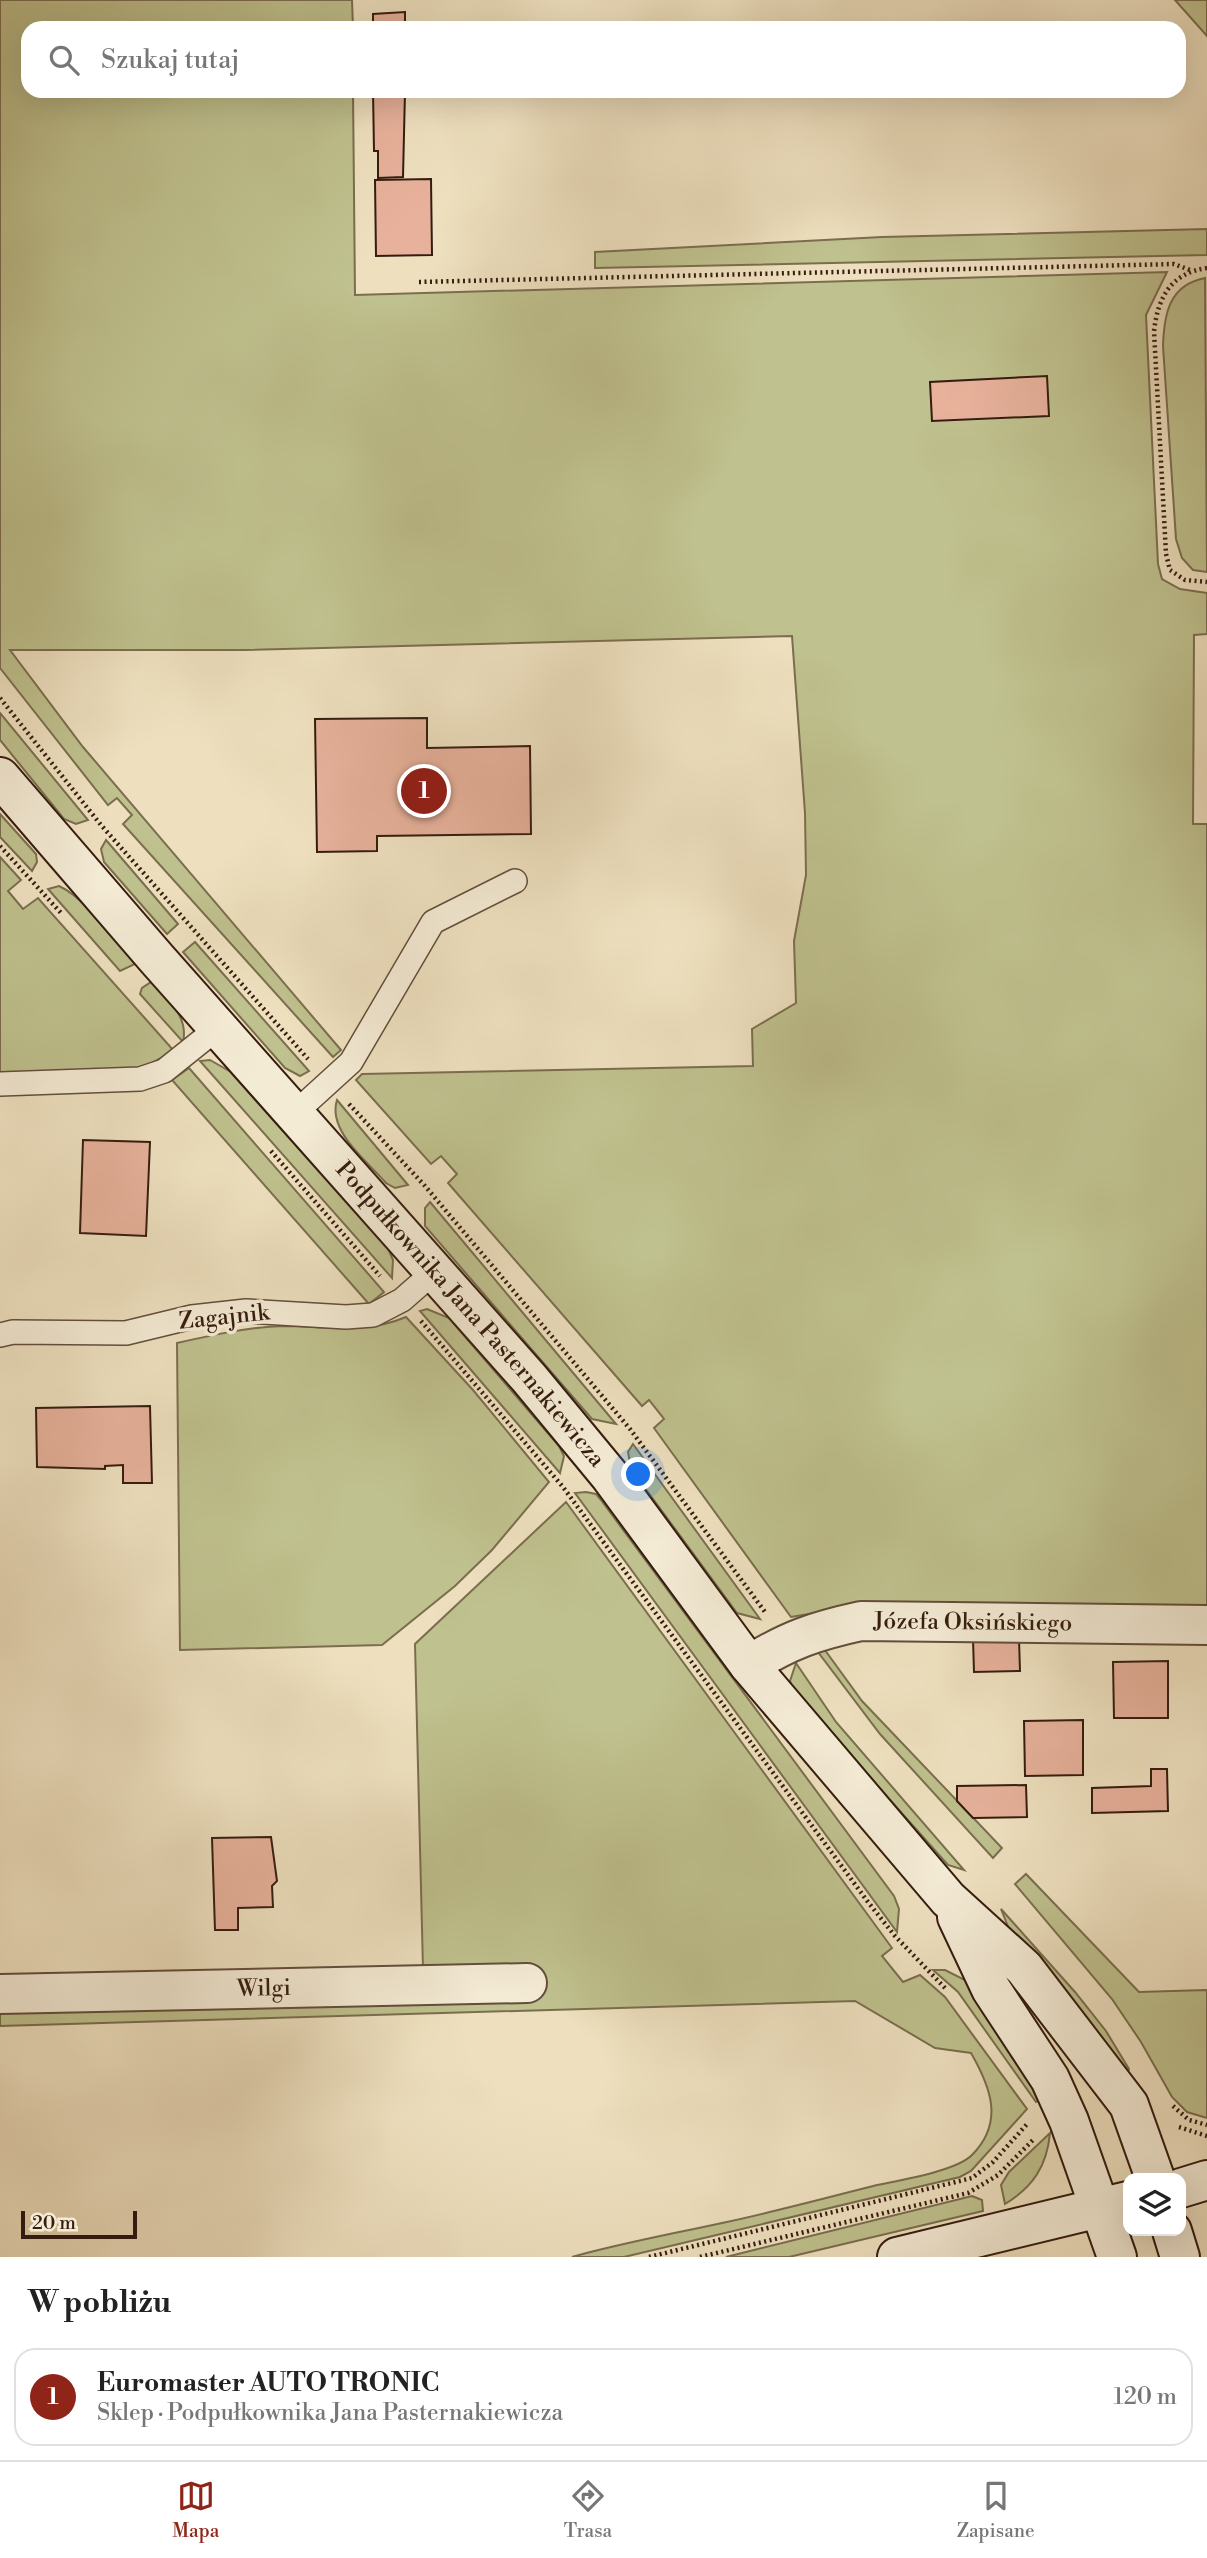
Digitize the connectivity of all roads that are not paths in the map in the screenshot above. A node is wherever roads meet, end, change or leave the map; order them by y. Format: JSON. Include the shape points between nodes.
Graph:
{"nodes":[{"id":1,"x":0,"y":777,"type":"edge"},
{"id":2,"x":515,"y":881,"type":"dead end"},
{"id":3,"x":219,"y":1027,"type":"junction"},
{"id":4,"x":0,"y":1084,"type":"edge"},
{"id":5,"x":295,"y":1112,"type":"junction"},
{"id":6,"x":435,"y":1271,"type":"junction"},
{"id":7,"x":0,"y":1335,"type":"edge"},
{"id":8,"x":1207,"y":1625,"type":"edge"},
{"id":9,"x":749,"y":1665,"type":"junction"},
{"id":10,"x":948,"y":1899,"type":"junction"},
{"id":11,"x":527,"y":1983,"type":"dead end"},
{"id":12,"x":0,"y":1994,"type":"edge"},
{"id":13,"x":1153,"y":2173,"type":"edge"},
{"id":14,"x":1207,"y":2180,"type":"edge"},
{"id":15,"x":1186,"y":2186,"type":"edge"},
{"id":16,"x":1114,"y":2205,"type":"edge"},
{"id":17,"x":1174,"y":2236,"type":"edge"},
{"id":18,"x":1207,"y":2251,"type":"edge"},
{"id":19,"x":897,"y":2257,"type":"edge"},
{"id":20,"x":1117,"y":2257,"type":"edge"},
{"id":21,"x":1182,"y":2257,"type":"edge"}],
"edges":[{"from":1,"to":3,"type":"street","name":"Podpułkownika Jana Pasternakiewicza"},
{"from":2,"to":5,"type":"lane","via":[[433,922],[351,1062]]},
{"from":3,"to":4,"type":"lane","via":[[164,1071],[140,1079]]},
{"from":3,"to":5,"type":"street","name":"Podpułkownika Jana Pasternakiewicza"},
{"from":5,"to":6,"type":"street","name":"Podpułkownika Jana Pasternakiewicza"},
{"from":6,"to":7,"type":"lane","name":"Zagajnik","via":[[402,1300],[373,1315],[246,1311],[192,1317],[126,1333]]},
{"from":6,"to":9,"type":"street","name":"Podpułkownika Jana Pasternakiewicza","via":[[610,1476]]},
{"from":8,"to":9,"type":"street","name":"Józefa Oksińskiego","via":[[861,1621],[786,1641]]},
{"from":9,"to":10,"type":"street","name":"Podpułkownika Jana Pasternakiewicza"},
{"from":10,"to":13,"type":"street","name":"Podpułkownika Jana Pasternakiewicza","via":[[1024,1969],[1129,2105]]},
{"from":10,"to":16,"type":"street","name":"Podpułkownika Jana Pasternakiewicza","via":[[991,1989],[1050,2079],[1053,2119]]},
{"from":11,"to":12,"type":"street","name":"Wilgi"},
{"from":14,"to":15,"type":"street"},
{"from":16,"to":19,"type":"street"},
{"from":16,"to":20,"type":"street","name":"Podpułkownika Jana Pasternakiewicza"},
{"from":17,"to":21,"type":"street"},
{"from":18,"to":21,"type":"street"}]}
